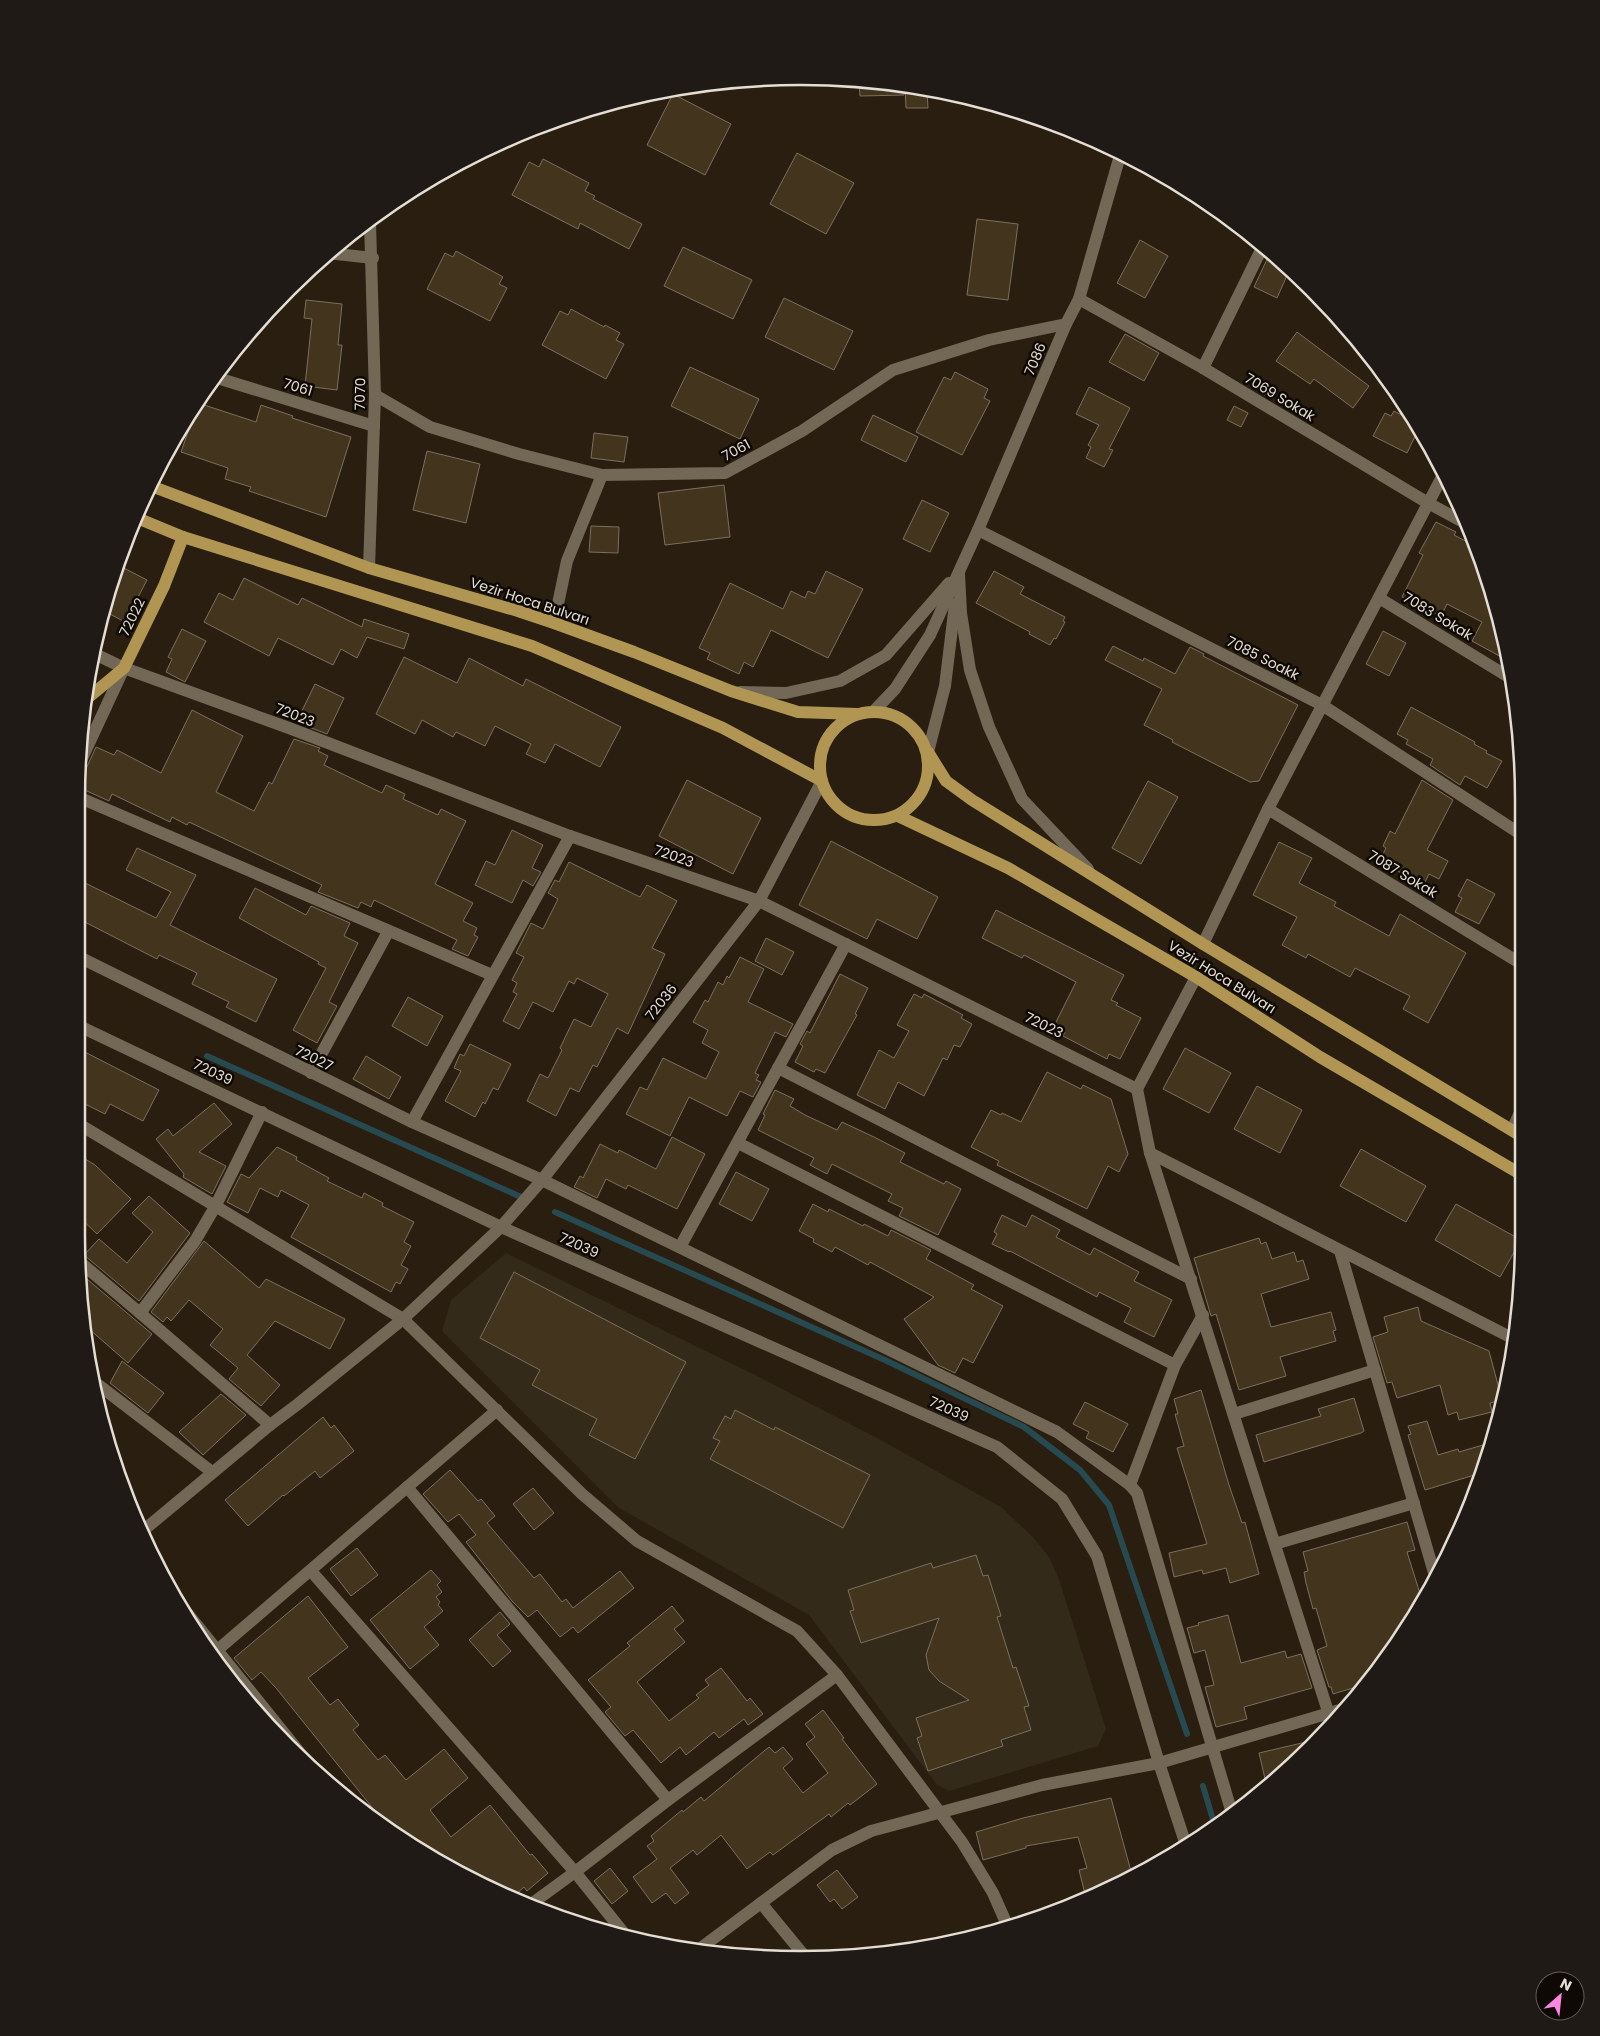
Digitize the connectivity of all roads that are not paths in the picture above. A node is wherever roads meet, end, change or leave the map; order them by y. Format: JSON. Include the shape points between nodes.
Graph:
{"nodes":[{"id":1,"x":1119,"y":160,"type":"edge"},
{"id":2,"x":371,"y":229,"type":"edge"},
{"id":3,"x":1259,"y":252,"type":"edge"},
{"id":4,"x":339,"y":254,"type":"edge"},
{"id":5,"x":373,"y":258,"type":"junction"},
{"id":6,"x":1079,"y":299,"type":"junction"},
{"id":7,"x":1066,"y":324,"type":"junction"},
{"id":8,"x":1203,"y":368,"type":"junction"},
{"id":9,"x":222,"y":380,"type":"edge"},
{"id":10,"x":376,"y":395,"type":"junction"},
{"id":11,"x":374,"y":426,"type":"junction"},
{"id":12,"x":602,"y":475,"type":"junction"},
{"id":13,"x":1440,"y":481,"type":"edge"},
{"id":14,"x":157,"y":488,"type":"edge"},
{"id":15,"x":1428,"y":503,"type":"junction"},
{"id":16,"x":1458,"y":519,"type":"edge"},
{"id":17,"x":142,"y":520,"type":"edge"},
{"id":18,"x":978,"y":530,"type":"junction"},
{"id":19,"x":184,"y":538,"type":"junction"},
{"id":20,"x":369,"y":568,"type":"junction"},
{"id":21,"x":959,"y":572,"type":"junction"},
{"id":22,"x":1379,"y":598,"type":"junction"},
{"id":23,"x":554,"y":623,"type":"junction"},
{"id":24,"x":100,"y":656,"type":"edge"},
{"id":25,"x":124,"y":668,"type":"junction"},
{"id":26,"x":1503,"y":674,"type":"edge"},
{"id":27,"x":731,"y":691,"type":"junction"},
{"id":28,"x":93,"y":693,"type":"edge"},
{"id":29,"x":1322,"y":705,"type":"junction"},
{"id":30,"x":873,"y":712,"type":"junction"},
{"id":31,"x":856,"y":714,"type":"junction"},
{"id":32,"x":87,"y":747,"type":"edge"},
{"id":33,"x":928,"y":752,"type":"junction"},
{"id":34,"x":822,"y":782,"type":"junction"},
{"id":35,"x":85,"y":800,"type":"edge"},
{"id":36,"x":1268,"y":809,"type":"junction"},
{"id":37,"x":898,"y":816,"type":"junction"},
{"id":38,"x":1515,"y":831,"type":"edge"},
{"id":39,"x":570,"y":836,"type":"junction"},
{"id":40,"x":1098,"y":879,"type":"junction"},
{"id":41,"x":759,"y":901,"type":"junction"},
{"id":42,"x":388,"y":932,"type":"junction"},
{"id":43,"x":846,"y":944,"type":"junction"},
{"id":44,"x":1203,"y":944,"type":"junction"},
{"id":45,"x":85,"y":960,"type":"edge"},
{"id":46,"x":1515,"y":960,"type":"edge"},
{"id":47,"x":492,"y":975,"type":"junction"},
{"id":48,"x":1196,"y":977,"type":"junction"},
{"id":49,"x":85,"y":1029,"type":"edge"},
{"id":50,"x":778,"y":1068,"type":"junction"},
{"id":51,"x":311,"y":1073,"type":"junction"},
{"id":52,"x":1137,"y":1089,"type":"junction"},
{"id":53,"x":262,"y":1112,"type":"junction"},
{"id":54,"x":412,"y":1122,"type":"junction"},
{"id":55,"x":1515,"y":1123,"type":"edge"},
{"id":56,"x":85,"y":1128,"type":"edge"},
{"id":57,"x":1512,"y":1130,"type":"junction"},
{"id":58,"x":1515,"y":1132,"type":"edge"},
{"id":59,"x":738,"y":1143,"type":"junction"},
{"id":60,"x":1150,"y":1153,"type":"junction"},
{"id":61,"x":1515,"y":1171,"type":"edge"},
{"id":62,"x":542,"y":1180,"type":"junction"},
{"id":63,"x":215,"y":1207,"type":"junction"},
{"id":64,"x":501,"y":1227,"type":"junction"},
{"id":65,"x":680,"y":1247,"type":"junction"},
{"id":66,"x":1340,"y":1251,"type":"junction"},
{"id":67,"x":86,"y":1267,"type":"edge"},
{"id":68,"x":1190,"y":1279,"type":"junction"},
{"id":69,"x":140,"y":1313,"type":"junction"},
{"id":70,"x":1202,"y":1315,"type":"junction"},
{"id":71,"x":403,"y":1319,"type":"junction"},
{"id":72,"x":1508,"y":1337,"type":"edge"},
{"id":73,"x":1175,"y":1365,"type":"junction"},
{"id":74,"x":1375,"y":1370,"type":"junction"},
{"id":75,"x":102,"y":1387,"type":"edge"},
{"id":76,"x":497,"y":1410,"type":"junction"},
{"id":77,"x":1234,"y":1414,"type":"junction"},
{"id":78,"x":270,"y":1424,"type":"junction"},
{"id":79,"x":212,"y":1472,"type":"junction"},
{"id":80,"x":1130,"y":1485,"type":"junction"},
{"id":81,"x":407,"y":1487,"type":"junction"},
{"id":82,"x":1414,"y":1503,"type":"junction"},
{"id":83,"x":147,"y":1527,"type":"edge"},
{"id":84,"x":1278,"y":1543,"type":"dead end"},
{"id":85,"x":1433,"y":1568,"type":"edge"},
{"id":86,"x":311,"y":1571,"type":"junction"},
{"id":87,"x":217,"y":1650,"type":"edge"},
{"id":88,"x":837,"y":1675,"type":"junction"},
{"id":89,"x":1329,"y":1717,"type":"edge"},
{"id":90,"x":1326,"y":1720,"type":"edge"},
{"id":91,"x":1213,"y":1748,"type":"junction"},
{"id":92,"x":1158,"y":1763,"type":"junction"},
{"id":93,"x":668,"y":1800,"type":"junction"},
{"id":94,"x":1230,"y":1807,"type":"edge"},
{"id":95,"x":939,"y":1811,"type":"junction"},
{"id":96,"x":1184,"y":1839,"type":"edge"},
{"id":97,"x":575,"y":1872,"type":"junction"},
{"id":98,"x":536,"y":1901,"type":"edge"},
{"id":99,"x":761,"y":1903,"type":"junction"},
{"id":100,"x":1005,"y":1921,"type":"edge"},
{"id":101,"x":620,"y":1928,"type":"edge"},
{"id":102,"x":705,"y":1945,"type":"edge"},
{"id":103,"x":800,"y":1951,"type":"edge"}],
"edges":[{"from":1,"to":6,"type":"street","name":"7086"},
{"from":2,"to":5,"type":"street","name":"7070"},
{"from":3,"to":8,"type":"street"},
{"from":4,"to":5,"type":"street"},
{"from":5,"to":10,"type":"street","name":"7070"},
{"from":6,"to":7,"type":"street","name":"7086"},
{"from":6,"to":8,"type":"street","name":"7069 Sokak"},
{"from":7,"to":12,"type":"street","name":"7061","via":[[989,340],[893,370],[802,430],[725,473]]},
{"from":7,"to":18,"type":"street","name":"7086"},
{"from":8,"to":15,"type":"street","name":"7069 Sokak"},
{"from":9,"to":11,"type":"street","name":"7061"},
{"from":10,"to":11,"type":"street","name":"7070"},
{"from":10,"to":12,"type":"street","name":"7061","via":[[430,427]]},
{"from":11,"to":20,"type":"street","name":"7070"},
{"from":12,"to":23,"type":"street","via":[[567,561]]},
{"from":13,"to":15,"type":"street"},
{"from":14,"to":20,"type":"main road","name":"Vezir Hoca Bulvarı"},
{"from":15,"to":16,"type":"street","name":"7069 Sokak"},
{"from":15,"to":22,"type":"street"},
{"from":17,"to":19,"type":"main road"},
{"from":18,"to":21,"type":"street","name":"7086"},
{"from":18,"to":29,"type":"street","name":"7085 Soakk"},
{"from":19,"to":25,"type":"main road","name":"72022"},
{"from":19,"to":34,"type":"main road","via":[[532,646],[723,728]]},
{"from":20,"to":23,"type":"main road","name":"Vezir Hoca Bulvarı"},
{"from":21,"to":27,"type":"street","via":[[886,655],[840,681],[786,693]]},
{"from":21,"to":30,"type":"street","name":"7086","via":[[930,635],[895,689]]},
{"from":21,"to":33,"type":"street","via":[[946,686]]},
{"from":21,"to":40,"type":"street","via":[[961,613],[970,670],[989,727],[1022,799]]},
{"from":22,"to":26,"type":"street","name":"7083 Sokak"},
{"from":22,"to":29,"type":"street"},
{"from":23,"to":27,"type":"main road","name":"Vezir Hoca Bulvarı"},
{"from":24,"to":25,"type":"street","name":"72023"},
{"from":25,"to":28,"type":"main road","name":"72022"},
{"from":25,"to":32,"type":"street"},
{"from":25,"to":39,"type":"street","name":"72023"},
{"from":27,"to":31,"type":"main road","name":"Vezir Hoca Bulvarı","via":[[798,712]]},
{"from":29,"to":36,"type":"street"},
{"from":29,"to":38,"type":"street","name":"7085 Soakk"},
{"from":30,"to":31,"type":"main road"},
{"from":30,"to":33,"type":"main road","via":[[890,713],[906,722],[920,735]]},
{"from":31,"to":34,"type":"main road","via":[[830,734],[822,749],[819,765]]},
{"from":33,"to":37,"type":"main road","via":[[929,771],[924,789],[913,805]]},
{"from":33,"to":40,"type":"main road","name":"Vezir Hoca Bulvarı","via":[[946,781]]},
{"from":34,"to":37,"type":"main road","via":[[830,798],[844,812],[861,819],[880,821]]},
{"from":34,"to":41,"type":"street","name":"72036"},
{"from":35,"to":42,"type":"street"},
{"from":36,"to":44,"type":"street"},
{"from":36,"to":46,"type":"street","name":"7087 Sokak"},
{"from":37,"to":48,"type":"main road","name":"Vezir Hoca Bulvarı","via":[[1008,868]]},
{"from":39,"to":41,"type":"street","name":"72023"},
{"from":39,"to":47,"type":"street"},
{"from":40,"to":44,"type":"main road","name":"Vezir Hoca Bulvarı"},
{"from":41,"to":43,"type":"street","name":"72023"},
{"from":41,"to":62,"type":"street","name":"72036"},
{"from":42,"to":47,"type":"street"},
{"from":42,"to":51,"type":"street"},
{"from":43,"to":50,"type":"street"},
{"from":43,"to":52,"type":"street","name":"72023"},
{"from":44,"to":57,"type":"main road","name":"Vezir Hoca Bulvarı"},
{"from":45,"to":51,"type":"street","name":"72027"},
{"from":47,"to":54,"type":"street"},
{"from":48,"to":52,"type":"street"},
{"from":48,"to":61,"type":"main road","name":"Vezir Hoca Bulvarı","via":[[1320,1057]]},
{"from":49,"to":53,"type":"street","name":"72039"},
{"from":50,"to":59,"type":"street"},
{"from":50,"to":68,"type":"street"},
{"from":51,"to":54,"type":"street","name":"72027"},
{"from":52,"to":60,"type":"street"},
{"from":53,"to":63,"type":"street"},
{"from":53,"to":64,"type":"street","name":"72039"},
{"from":54,"to":62,"type":"street","name":"72027"},
{"from":55,"to":57,"type":"street"},
{"from":56,"to":63,"type":"street"},
{"from":57,"to":58,"type":"main road","name":"Vezir Hoca Bulvarı"},
{"from":59,"to":65,"type":"street"},
{"from":59,"to":73,"type":"street"},
{"from":60,"to":66,"type":"street"},
{"from":60,"to":68,"type":"street"},
{"from":62,"to":64,"type":"street","name":"72036"},
{"from":62,"to":65,"type":"street","name":"72027"},
{"from":63,"to":69,"type":"street","via":[[195,1241]]},
{"from":63,"to":71,"type":"street"},
{"from":64,"to":71,"type":"street","name":"72036"},
{"from":64,"to":92,"type":"street","name":"72039","via":[[997,1447],[1062,1499],[1097,1556]]},
{"from":65,"to":80,"type":"street","name":"72027","via":[[1057,1432]]},
{"from":66,"to":72,"type":"street"},
{"from":66,"to":74,"type":"street"},
{"from":67,"to":69,"type":"street"},
{"from":68,"to":70,"type":"street"},
{"from":69,"to":78,"type":"street"},
{"from":70,"to":73,"type":"street"},
{"from":70,"to":77,"type":"street"},
{"from":71,"to":76,"type":"street"},
{"from":71,"to":78,"type":"street","name":"72036"},
{"from":73,"to":80,"type":"street"},
{"from":74,"to":77,"type":"street"},
{"from":74,"to":82,"type":"street"},
{"from":75,"to":79,"type":"street"},
{"from":76,"to":81,"type":"street"},
{"from":76,"to":88,"type":"street","via":[[582,1494],[637,1541],[797,1631]]},
{"from":77,"to":89,"type":"street"},
{"from":78,"to":79,"type":"street","name":"72036"},
{"from":79,"to":83,"type":"street","name":"72036"},
{"from":80,"to":91,"type":"street","via":[[1137,1493]]},
{"from":81,"to":86,"type":"street"},
{"from":81,"to":93,"type":"street"},
{"from":82,"to":84,"type":"street"},
{"from":82,"to":85,"type":"street"},
{"from":86,"to":87,"type":"street"},
{"from":86,"to":97,"type":"street"},
{"from":88,"to":93,"type":"street"},
{"from":88,"to":95,"type":"street"},
{"from":90,"to":91,"type":"street"},
{"from":91,"to":92,"type":"street"},
{"from":91,"to":94,"type":"street"},
{"from":92,"to":95,"type":"street","via":[[1042,1785]]},
{"from":92,"to":96,"type":"street","name":"72039"},
{"from":93,"to":97,"type":"street"},
{"from":95,"to":99,"type":"street","via":[[850,1840]]},
{"from":95,"to":100,"type":"street","via":[[971,1856]]},
{"from":97,"to":98,"type":"street"},
{"from":97,"to":101,"type":"street"},
{"from":99,"to":102,"type":"street"},
{"from":99,"to":103,"type":"street"}]}
